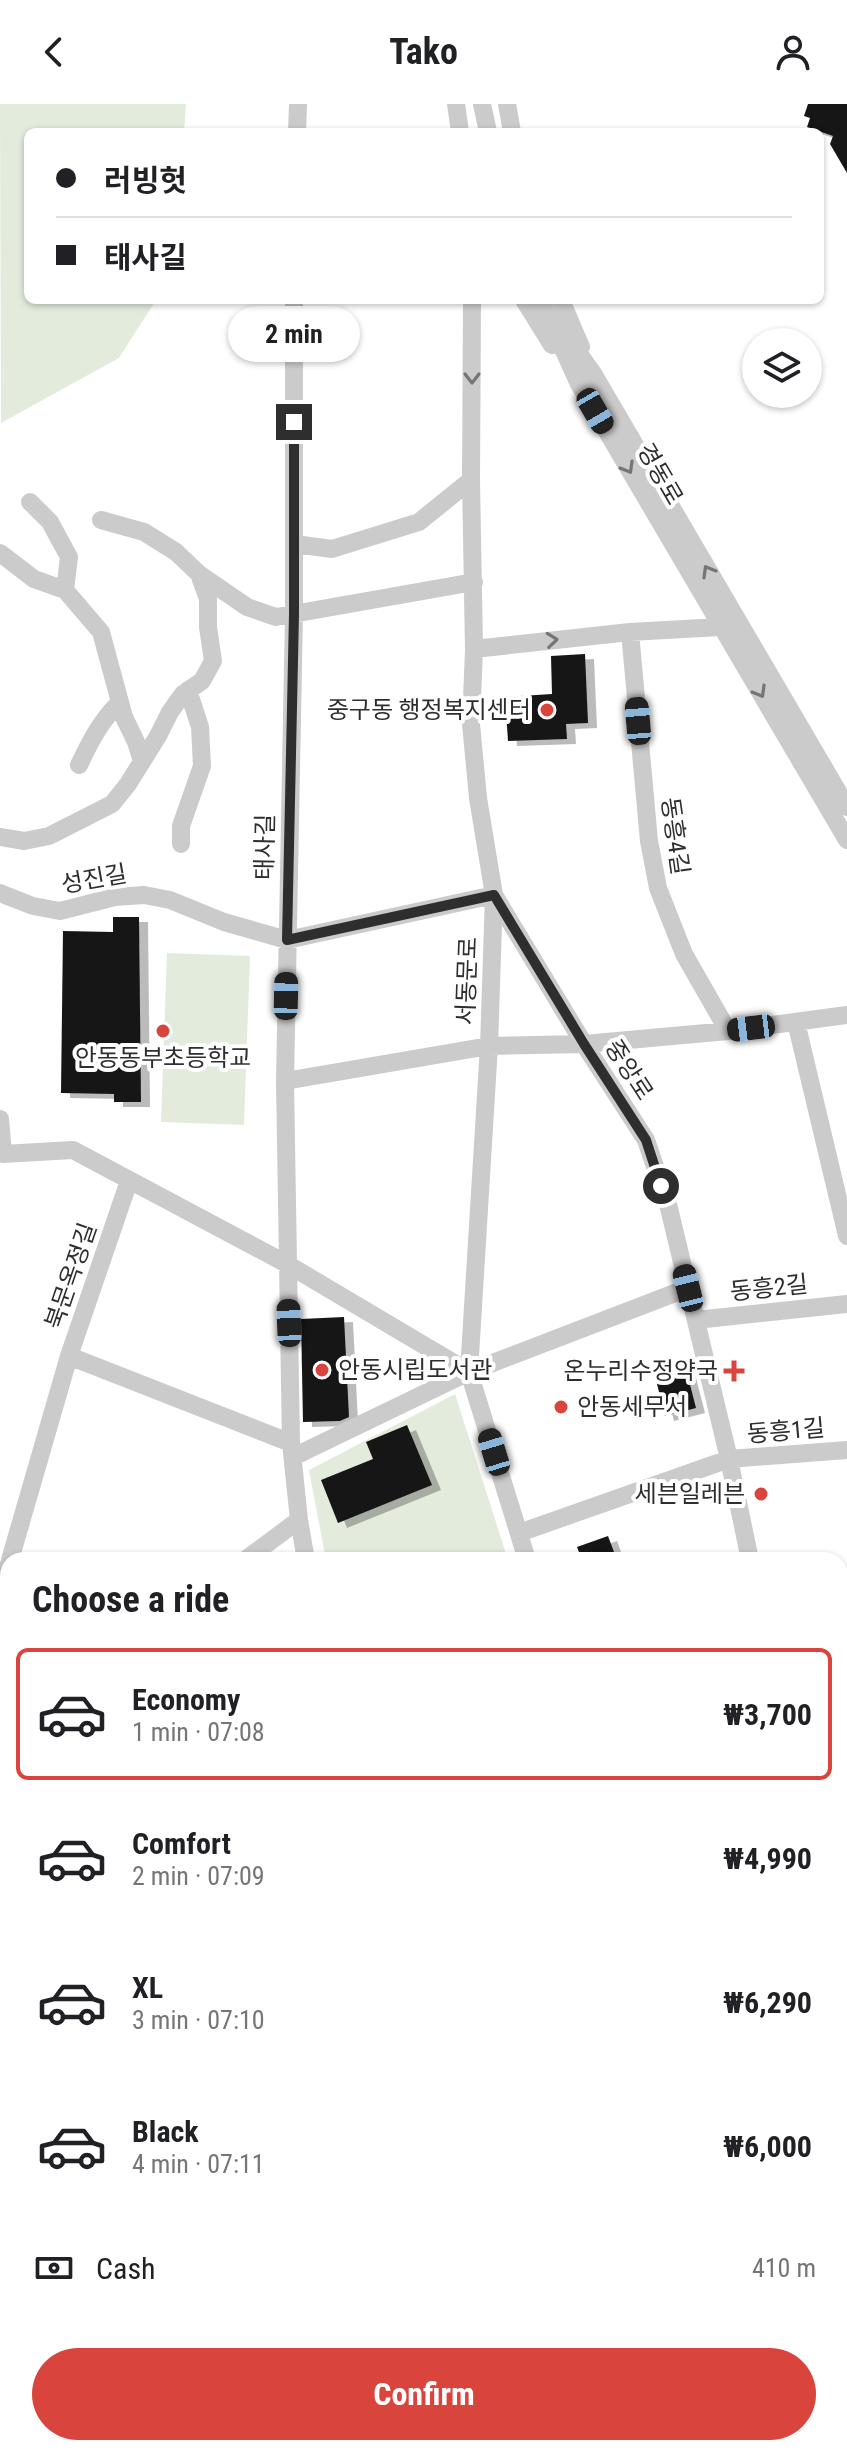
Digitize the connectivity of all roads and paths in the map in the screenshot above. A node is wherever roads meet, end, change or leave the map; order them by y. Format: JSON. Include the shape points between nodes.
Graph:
{"nodes":[{"id":1,"x":298,"y":104,"type":"edge"},
{"id":2,"x":456,"y":104,"type":"edge"},
{"id":3,"x":482,"y":104,"type":"edge"},
{"id":4,"x":507,"y":104,"type":"edge"},
{"id":5,"x":297,"y":128,"type":"edge"},
{"id":6,"x":459,"y":128,"type":"edge"},
{"id":7,"x":487,"y":128,"type":"edge"},
{"id":8,"x":511,"y":128,"type":"edge"},
{"id":9,"x":294,"y":304,"type":"edge"},
{"id":10,"x":472,"y":304,"type":"edge"},
{"id":11,"x":526,"y":304,"type":"edge"},
{"id":12,"x":543,"y":304,"type":"edge"},
{"id":13,"x":562,"y":304,"type":"edge"},
{"id":14,"x":586,"y":379,"type":"junction"},
{"id":15,"x":471,"y":480,"type":"junction"},
{"id":16,"x":30,"y":502,"type":"dead end"},
{"id":17,"x":101,"y":520,"type":"dead end"},
{"id":18,"x":295,"y":544,"type":"junction"},
{"id":19,"x":0,"y":553,"type":"edge"},
{"id":20,"x":199,"y":574,"type":"junction"},
{"id":21,"x":474,"y":582,"type":"junction"},
{"id":22,"x":65,"y":590,"type":"junction"},
{"id":23,"x":294,"y":614,"type":"junction"},
{"id":24,"x":728,"y":622,"type":"junction"},
{"id":25,"x":630,"y":632,"type":"junction"},
{"id":26,"x":474,"y":649,"type":"junction"},
{"id":27,"x":188,"y":690,"type":"junction"},
{"id":28,"x":120,"y":702,"type":"junction"},
{"id":29,"x":142,"y":761,"type":"junction"},
{"id":30,"x":79,"y":765,"type":"dead end"},
{"id":31,"x":847,"y":807,"type":"edge"},
{"id":32,"x":0,"y":837,"type":"edge"},
{"id":33,"x":847,"y":840,"type":"edge"},
{"id":34,"x":181,"y":844,"type":"dead end"},
{"id":35,"x":0,"y":893,"type":"edge"},
{"id":36,"x":494,"y":895,"type":"junction"},
{"id":37,"x":287,"y":940,"type":"junction"},
{"id":38,"x":847,"y":1015,"type":"edge"},
{"id":39,"x":796,"y":1022,"type":"junction"},
{"id":40,"x":728,"y":1031,"type":"junction"},
{"id":41,"x":584,"y":1044,"type":"junction"},
{"id":42,"x":489,"y":1046,"type":"junction"},
{"id":43,"x":285,"y":1081,"type":"junction"},
{"id":44,"x":0,"y":1119,"type":"edge"},
{"id":45,"x":129,"y":1181,"type":"junction"},
{"id":46,"x":847,"y":1236,"type":"edge"},
{"id":47,"x":287,"y":1264,"type":"junction"},
{"id":48,"x":688,"y":1288,"type":"junction"},
{"id":49,"x":847,"y":1304,"type":"edge"},
{"id":50,"x":696,"y":1320,"type":"junction"},
{"id":51,"x":69,"y":1356,"type":"junction"},
{"id":52,"x":469,"y":1372,"type":"junction"},
{"id":53,"x":292,"y":1450,"type":"junction"},
{"id":54,"x":847,"y":1450,"type":"edge"},
{"id":55,"x":729,"y":1459,"type":"junction"},
{"id":56,"x":299,"y":1520,"type":"junction"},
{"id":57,"x":519,"y":1533,"type":"junction"},
{"id":58,"x":12,"y":1552,"type":"edge"},
{"id":59,"x":256,"y":1552,"type":"edge"},
{"id":60,"x":305,"y":1552,"type":"edge"},
{"id":61,"x":525,"y":1552,"type":"edge"},
{"id":62,"x":748,"y":1552,"type":"edge"}],
"edges":[{"from":1,"to":5,"type":"street"},
{"from":2,"to":6,"type":"street"},
{"from":3,"to":7,"type":"street"},
{"from":4,"to":8,"type":"street"},
{"from":9,"to":18,"type":"street","name":"태사길"},
{"from":10,"to":15,"type":"street","name":"서동문로","one_way":true},
{"from":11,"to":14,"type":"street","via":[[540,328]]},
{"from":12,"to":14,"type":"street","name":"경동로"},
{"from":13,"to":14,"type":"street"},
{"from":14,"to":24,"type":"street","name":"경동로"},
{"from":15,"to":18,"type":"street","via":[[419,522],[332,549]]},
{"from":15,"to":21,"type":"street","name":"서동문로"},
{"from":16,"to":22,"type":"street","via":[[50,522],[69,557]]},
{"from":17,"to":20,"type":"street","via":[[144,532]]},
{"from":18,"to":23,"type":"street","name":"태사길"},
{"from":19,"to":22,"type":"street","via":[[34,579]]},
{"from":20,"to":23,"type":"street","via":[[247,607],[276,617]]},
{"from":20,"to":27,"type":"street","via":[[208,599],[213,661],[202,681]]},
{"from":21,"to":23,"type":"street"},
{"from":21,"to":26,"type":"street","name":"서동문로"},
{"from":22,"to":28,"type":"street","via":[[101,632]]},
{"from":23,"to":37,"type":"street","name":"태사길"},
{"from":24,"to":25,"type":"street"},
{"from":24,"to":31,"type":"street","name":"경동로"},
{"from":24,"to":33,"type":"street","name":"경동로","one_way":true},
{"from":26,"to":25,"type":"street","one_way":true},
{"from":25,"to":40,"type":"street","name":"동흥4길","via":[[658,888],[684,954]]},
{"from":26,"to":36,"type":"street","name":"서동문로","via":[[471,724]]},
{"from":27,"to":29,"type":"street"},
{"from":27,"to":34,"type":"street","via":[[200,727],[202,766],[181,826]]},
{"from":28,"to":29,"type":"street"},
{"from":28,"to":30,"type":"street"},
{"from":29,"to":32,"type":"street","via":[[112,804],[87,819],[49,836],[24,841]]},
{"from":35,"to":37,"type":"street","name":"성진길","via":[[60,911],[144,895]]},
{"from":36,"to":37,"type":"street"},
{"from":36,"to":41,"type":"street","name":"중앙로"},
{"from":36,"to":42,"type":"street","name":"서동문로"},
{"from":37,"to":43,"type":"street","name":"태사길"},
{"from":38,"to":39,"type":"street"},
{"from":39,"to":40,"type":"street"},
{"from":39,"to":46,"type":"street"},
{"from":40,"to":41,"type":"street"},
{"from":41,"to":42,"type":"street"},
{"from":41,"to":48,"type":"street","name":"중앙로","via":[[646,1140]]},
{"from":42,"to":43,"type":"street"},
{"from":42,"to":52,"type":"street","name":"서동문로"},
{"from":43,"to":47,"type":"street","name":"태사길"},
{"from":44,"to":45,"type":"street","via":[[3,1154],[73,1150]]},
{"from":45,"to":47,"type":"street"},
{"from":45,"to":51,"type":"street","name":"북문옥정길"},
{"from":47,"to":52,"type":"street"},
{"from":47,"to":53,"type":"street","name":"태사길"},
{"from":48,"to":50,"type":"street","name":"중앙로"},
{"from":48,"to":52,"type":"street"},
{"from":49,"to":50,"type":"street","name":"동흥2길"},
{"from":50,"to":55,"type":"street","name":"중앙로"},
{"from":51,"to":53,"type":"street"},
{"from":51,"to":58,"type":"street","name":"북문옥정길"},
{"from":52,"to":53,"type":"street"},
{"from":52,"to":57,"type":"street","name":"서동문로"},
{"from":53,"to":56,"type":"street","name":"태사길"},
{"from":54,"to":55,"type":"street","name":"동흥1길"},
{"from":55,"to":57,"type":"street"},
{"from":55,"to":62,"type":"street","name":"중앙로"},
{"from":56,"to":59,"type":"street"},
{"from":56,"to":60,"type":"street","name":"태사길"},
{"from":57,"to":61,"type":"street","name":"서동문로"}]}
